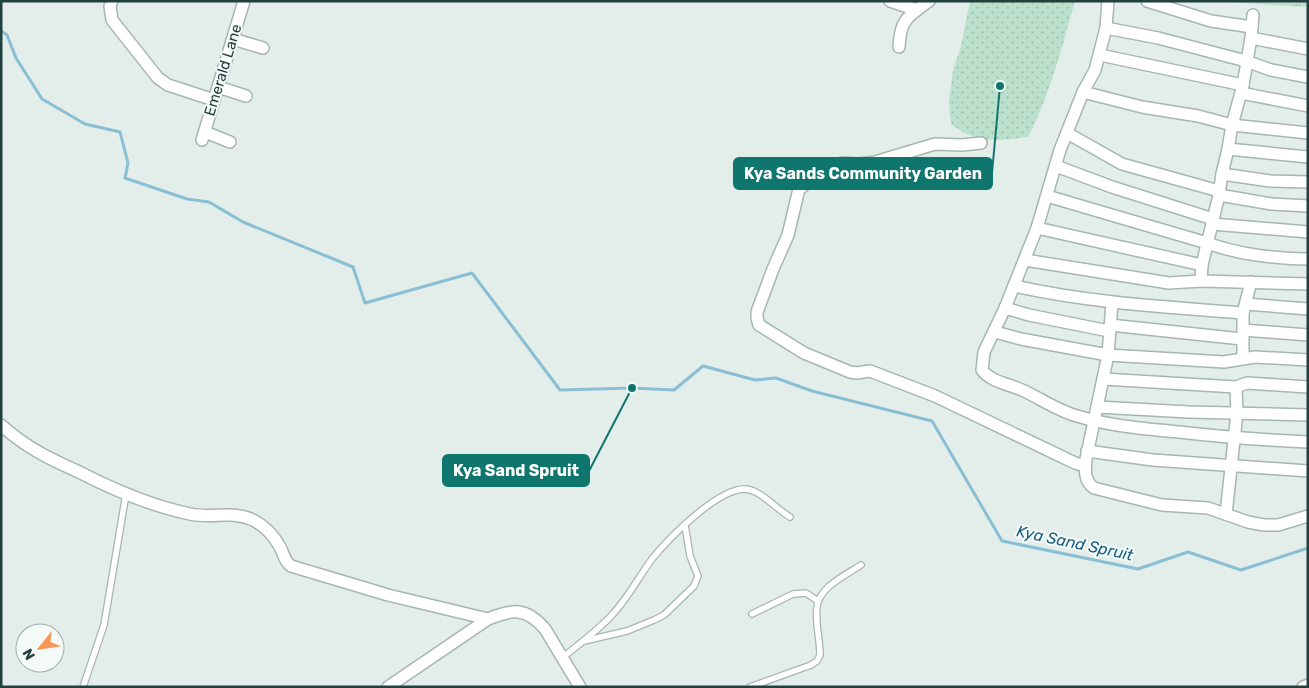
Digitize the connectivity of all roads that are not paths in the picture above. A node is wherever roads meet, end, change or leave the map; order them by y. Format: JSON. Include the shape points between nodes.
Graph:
{"nodes":[{"id":1,"x":112,"y":1,"type":"edge"},
{"id":2,"x":244,"y":1,"type":"edge"},
{"id":3,"x":890,"y":1,"type":"edge"},
{"id":4,"x":929,"y":1,"type":"edge"},
{"id":5,"x":1108,"y":1,"type":"edge"},
{"id":6,"x":1147,"y":1,"type":"edge"},
{"id":7,"x":1160,"y":3,"type":"edge"},
{"id":8,"x":917,"y":10,"type":"junction"},
{"id":9,"x":1253,"y":15,"type":"dead end"},
{"id":10,"x":1106,"y":28,"type":"junction"},
{"id":11,"x":1252,"y":32,"type":"junction"},
{"id":12,"x":233,"y":39,"type":"junction"},
{"id":13,"x":899,"y":47,"type":"dead end"},
{"id":14,"x":263,"y":48,"type":"dead end"},
{"id":15,"x":1308,"y":50,"type":"edge"},
{"id":16,"x":1100,"y":55,"type":"junction"},
{"id":17,"x":1246,"y":61,"type":"junction"},
{"id":18,"x":1308,"y":77,"type":"edge"},
{"id":19,"x":218,"y":87,"type":"junction"},
{"id":20,"x":1242,"y":89,"type":"junction"},
{"id":21,"x":1083,"y":92,"type":"junction"},
{"id":22,"x":246,"y":96,"type":"dead end"},
{"id":23,"x":214,"y":100,"type":"junction"},
{"id":24,"x":1308,"y":106,"type":"edge"},
{"id":25,"x":1232,"y":125,"type":"junction"},
{"id":26,"x":1067,"y":133,"type":"junction"},
{"id":27,"x":1308,"y":133,"type":"edge"},
{"id":28,"x":230,"y":142,"type":"dead end"},
{"id":29,"x":981,"y":143,"type":"dead end"},
{"id":30,"x":1228,"y":149,"type":"junction"},
{"id":31,"x":1308,"y":157,"type":"edge"},
{"id":32,"x":1056,"y":166,"type":"junction"},
{"id":33,"x":1222,"y":174,"type":"junction"},
{"id":34,"x":1308,"y":182,"type":"edge"},
{"id":35,"x":1219,"y":193,"type":"junction"},
{"id":36,"x":1047,"y":196,"type":"junction"},
{"id":37,"x":1308,"y":206,"type":"edge"},
{"id":38,"x":1212,"y":221,"type":"junction"},
{"id":39,"x":1037,"y":228,"type":"junction"},
{"id":40,"x":1308,"y":232,"type":"edge"},
{"id":41,"x":1207,"y":243,"type":"junction"},
{"id":42,"x":1308,"y":259,"type":"edge"},
{"id":43,"x":1025,"y":260,"type":"junction"},
{"id":44,"x":1202,"y":265,"type":"junction"},
{"id":45,"x":1201,"y":281,"type":"junction"},
{"id":46,"x":1251,"y":282,"type":"junction"},
{"id":47,"x":1308,"y":284,"type":"edge"},
{"id":48,"x":1014,"y":286,"type":"junction"},
{"id":49,"x":1112,"y":303,"type":"junction"},
{"id":50,"x":1005,"y":308,"type":"junction"},
{"id":51,"x":1244,"y":309,"type":"junction"},
{"id":52,"x":1308,"y":310,"type":"edge"},
{"id":53,"x":1109,"y":328,"type":"junction"},
{"id":54,"x":995,"y":332,"type":"junction"},
{"id":55,"x":1243,"y":334,"type":"junction"},
{"id":56,"x":1308,"y":335,"type":"edge"},
{"id":57,"x":1108,"y":355,"type":"junction"},
{"id":58,"x":1243,"y":358,"type":"junction"},
{"id":59,"x":1308,"y":360,"type":"edge"},
{"id":60,"x":1103,"y":379,"type":"junction"},
{"id":61,"x":1236,"y":387,"type":"junction"},
{"id":62,"x":1308,"y":387,"type":"edge"},
{"id":63,"x":1097,"y":407,"type":"junction"},
{"id":64,"x":1237,"y":413,"type":"junction"},
{"id":65,"x":1308,"y":415,"type":"edge"},
{"id":66,"x":1094,"y":420,"type":"junction"},
{"id":67,"x":1,"y":425,"type":"edge"},
{"id":68,"x":1235,"y":438,"type":"junction"},
{"id":69,"x":1308,"y":442,"type":"edge"},
{"id":70,"x":1087,"y":451,"type":"junction"},
{"id":71,"x":1085,"y":466,"type":"junction"},
{"id":72,"x":1232,"y":466,"type":"junction"},
{"id":73,"x":1308,"y":471,"type":"edge"},
{"id":74,"x":126,"y":494,"type":"junction"},
{"id":75,"x":1226,"y":514,"type":"junction"},
{"id":76,"x":1308,"y":516,"type":"edge"},
{"id":77,"x":790,"y":517,"type":"dead end"},
{"id":78,"x":685,"y":525,"type":"junction"},
{"id":79,"x":861,"y":565,"type":"dead end"},
{"id":80,"x":818,"y":601,"type":"junction"},
{"id":81,"x":752,"y":614,"type":"dead end"},
{"id":82,"x":488,"y":619,"type":"junction"},
{"id":83,"x":582,"y":642,"type":"junction"},
{"id":84,"x":563,"y":657,"type":"junction"},
{"id":85,"x":1308,"y":685,"type":"edge"},
{"id":86,"x":84,"y":687,"type":"edge"},
{"id":87,"x":388,"y":687,"type":"edge"},
{"id":88,"x":580,"y":687,"type":"edge"},
{"id":89,"x":750,"y":687,"type":"edge"},
{"id":90,"x":1303,"y":687,"type":"edge"}],
"edges":[{"from":1,"to":23,"type":"street","via":[[112,20],[158,78],[168,85]]},
{"from":2,"to":12,"type":"street","name":"Emerald Lane"},
{"from":3,"to":8,"type":"street"},
{"from":4,"to":8,"type":"street"},
{"from":5,"to":10,"type":"street"},
{"from":6,"to":7,"type":"street"},
{"from":7,"to":11,"type":"street"},
{"from":8,"to":13,"type":"street","via":[[902,25]]},
{"from":9,"to":11,"type":"street"},
{"from":10,"to":16,"type":"street"},
{"from":10,"to":17,"type":"street"},
{"from":11,"to":15,"type":"street"},
{"from":11,"to":17,"type":"street"},
{"from":12,"to":14,"type":"street"},
{"from":12,"to":19,"type":"street","name":"Emerald Lane"},
{"from":16,"to":20,"type":"street"},
{"from":16,"to":21,"type":"street"},
{"from":17,"to":18,"type":"street"},
{"from":17,"to":20,"type":"street"},
{"from":19,"to":22,"type":"street"},
{"from":19,"to":23,"type":"street","name":"Emerald Lane"},
{"from":20,"to":24,"type":"street"},
{"from":20,"to":25,"type":"street"},
{"from":21,"to":25,"type":"street"},
{"from":21,"to":26,"type":"street"},
{"from":23,"to":28,"type":"street","name":"Emerald Lane","via":[[204,136]]},
{"from":25,"to":27,"type":"street"},
{"from":25,"to":30,"type":"street"},
{"from":26,"to":32,"type":"street"},
{"from":26,"to":35,"type":"street","via":[[1122,164]]},
{"from":29,"to":71,"type":"street","via":[[935,144],[876,162],[842,163],[803,185],[799,189],[788,235],[757,312],[757,322],[804,353],[850,372],[870,371],[935,396]]},
{"from":30,"to":31,"type":"street"},
{"from":30,"to":33,"type":"street"},
{"from":32,"to":36,"type":"street"},
{"from":32,"to":38,"type":"street"},
{"from":33,"to":34,"type":"street","via":[[1270,181]]},
{"from":33,"to":35,"type":"street"},
{"from":35,"to":37,"type":"street","via":[[1272,204]]},
{"from":35,"to":38,"type":"street"},
{"from":36,"to":39,"type":"street"},
{"from":36,"to":41,"type":"street"},
{"from":38,"to":40,"type":"street"},
{"from":38,"to":41,"type":"street"},
{"from":39,"to":43,"type":"street"},
{"from":39,"to":44,"type":"street"},
{"from":41,"to":42,"type":"street","via":[[1257,256]]},
{"from":41,"to":44,"type":"street"},
{"from":43,"to":45,"type":"street","via":[[1168,282]]},
{"from":43,"to":48,"type":"street"},
{"from":44,"to":45,"type":"street"},
{"from":45,"to":46,"type":"street"},
{"from":46,"to":47,"type":"street"},
{"from":46,"to":51,"type":"street"},
{"from":48,"to":49,"type":"street"},
{"from":48,"to":50,"type":"street"},
{"from":49,"to":51,"type":"street"},
{"from":49,"to":53,"type":"street"},
{"from":50,"to":53,"type":"street"},
{"from":50,"to":54,"type":"street"},
{"from":51,"to":52,"type":"street"},
{"from":51,"to":55,"type":"street"},
{"from":53,"to":55,"type":"street"},
{"from":53,"to":57,"type":"street"},
{"from":54,"to":57,"type":"street"},
{"from":54,"to":66,"type":"street","via":[[983,359],[982,370],[986,374],[1075,416]]},
{"from":55,"to":56,"type":"street"},
{"from":55,"to":58,"type":"street"},
{"from":57,"to":58,"type":"street","via":[[1224,362]]},
{"from":57,"to":60,"type":"street"},
{"from":58,"to":59,"type":"street"},
{"from":60,"to":61,"type":"street"},
{"from":60,"to":63,"type":"street"},
{"from":61,"to":62,"type":"street","via":[[1247,383]]},
{"from":61,"to":64,"type":"street"},
{"from":63,"to":64,"type":"street"},
{"from":63,"to":66,"type":"street"},
{"from":64,"to":65,"type":"street"},
{"from":64,"to":68,"type":"street"},
{"from":66,"to":68,"type":"street"},
{"from":66,"to":70,"type":"street"},
{"from":67,"to":74,"type":"street","via":[[38,452]]},
{"from":68,"to":69,"type":"street"},
{"from":68,"to":72,"type":"street"},
{"from":70,"to":71,"type":"street"},
{"from":70,"to":72,"type":"street"},
{"from":71,"to":75,"type":"street","via":[[1088,482],[1094,488],[1154,503],[1208,508]]},
{"from":72,"to":73,"type":"street"},
{"from":72,"to":75,"type":"street"},
{"from":74,"to":82,"type":"street","via":[[187,513],[248,518],[269,531],[291,566],[388,595]]},
{"from":74,"to":86,"type":"lane","via":[[104,625]]},
{"from":75,"to":76,"type":"street","via":[[1248,522],[1278,525]]},
{"from":77,"to":78,"type":"lane","via":[[762,496],[745,489],[725,494]]},
{"from":78,"to":83,"type":"lane","via":[[658,552],[612,615]]},
{"from":78,"to":83,"type":"lane","via":[[690,556],[698,576],[694,586],[664,615],[654,620],[628,631]]},
{"from":79,"to":80,"type":"lane","via":[[827,588]]},
{"from":80,"to":81,"type":"lane","via":[[806,593],[793,594]]},
{"from":80,"to":89,"type":"lane","via":[[820,655],[817,661]]},
{"from":82,"to":84,"type":"street","via":[[505,612],[522,611],[538,621]]},
{"from":82,"to":87,"type":"street"},
{"from":83,"to":84,"type":"lane"},
{"from":84,"to":88,"type":"street"},
{"from":85,"to":90,"type":"street"}]}
